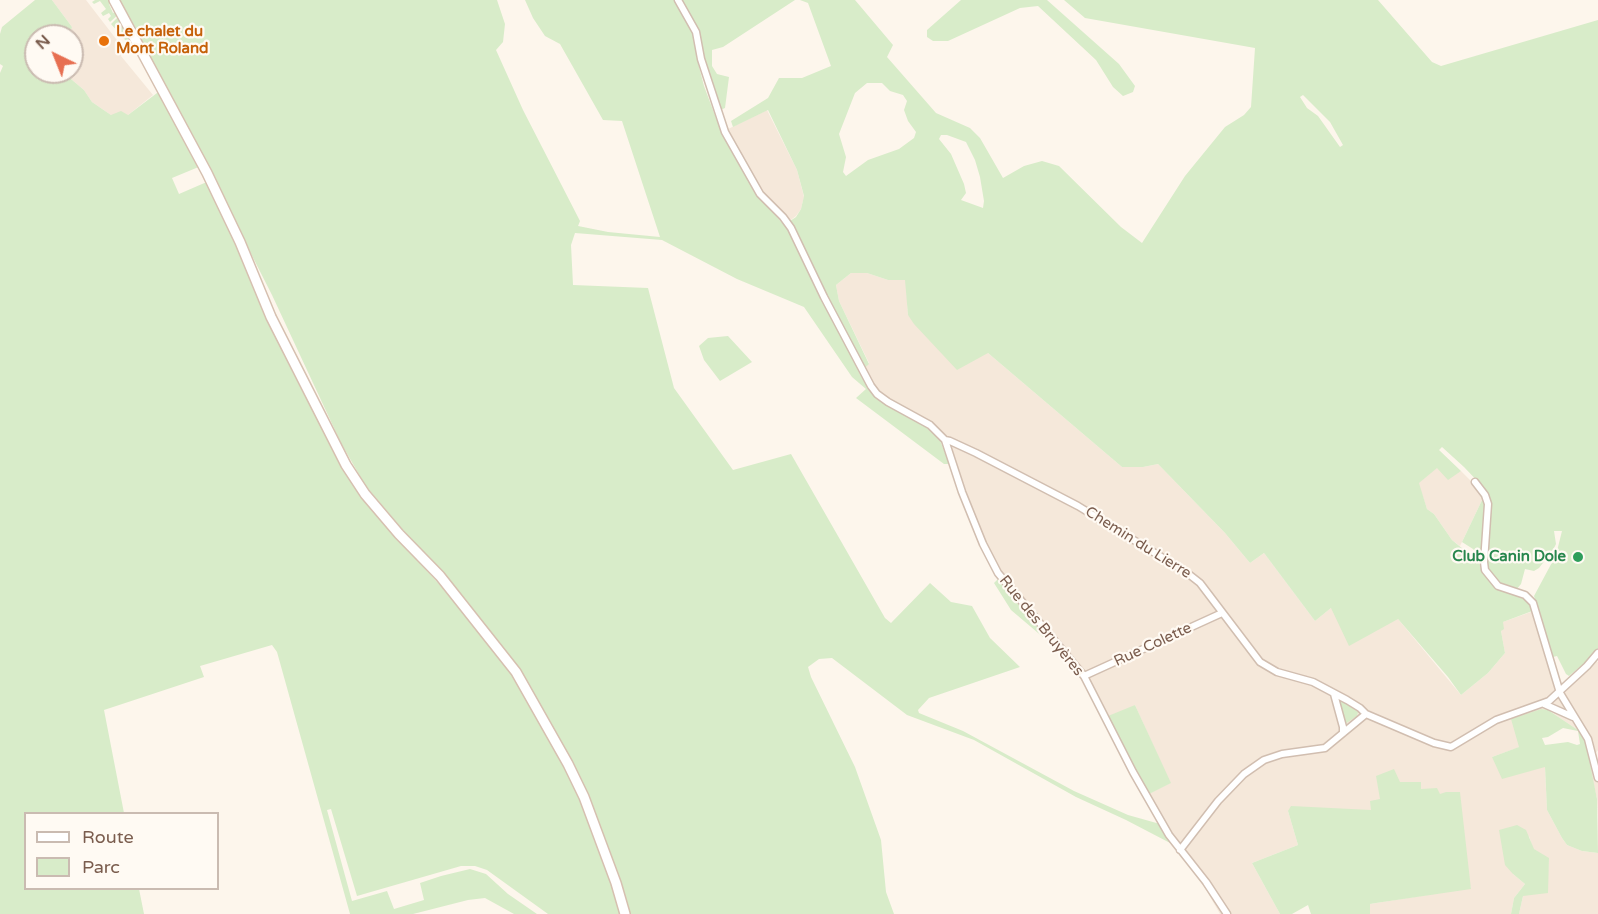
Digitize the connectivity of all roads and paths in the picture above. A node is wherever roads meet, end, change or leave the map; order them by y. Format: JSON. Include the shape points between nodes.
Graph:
{"nodes":[{"id":1,"x":114,"y":0,"type":"edge"},
{"id":2,"x":678,"y":0,"type":"edge"},
{"id":3,"x":945,"y":440,"type":"junction"},
{"id":4,"x":1475,"y":482,"type":"dead end"},
{"id":5,"x":1222,"y":613,"type":"junction"},
{"id":6,"x":1598,"y":653,"type":"edge"},
{"id":7,"x":1084,"y":676,"type":"junction"},
{"id":8,"x":1334,"y":693,"type":"junction"},
{"id":9,"x":1560,"y":693,"type":"junction"},
{"id":10,"x":1544,"y":704,"type":"junction"},
{"id":11,"x":1366,"y":714,"type":"junction"},
{"id":12,"x":1574,"y":718,"type":"junction"},
{"id":13,"x":1342,"y":734,"type":"junction"},
{"id":14,"x":1598,"y":778,"type":"edge"},
{"id":15,"x":1180,"y":850,"type":"junction"},
{"id":16,"x":625,"y":914,"type":"edge"},
{"id":17,"x":1227,"y":914,"type":"edge"}],
"edges":[{"from":1,"to":16,"type":"street","via":[[207,172],[271,317],[346,465],[365,494],[440,576],[516,672],[585,797]]},
{"from":2,"to":3,"type":"street","via":[[696,32],[725,132],[760,194],[791,228],[877,394],[930,425]]},
{"from":3,"to":5,"type":"street","name":"Chemin du Lierre","via":[[1078,506],[1186,572],[1200,583]]},
{"from":3,"to":7,"type":"street","name":"Rue des Bruyères","via":[[962,492],[998,573]]},
{"from":4,"to":9,"type":"street","via":[[1488,504],[1485,570],[1502,588],[1520,593],[1533,603]]},
{"from":5,"to":7,"type":"street","name":"Rue Colette"},
{"from":5,"to":8,"type":"street","name":"Chemin du Lierre","via":[[1260,662]]},
{"from":6,"to":9,"type":"street"},
{"from":7,"to":15,"type":"street","name":"Rue des Bruyères","via":[[1133,772]]},
{"from":8,"to":11,"type":"street","name":"Chemin du Lierre"},
{"from":8,"to":13,"type":"street"},
{"from":9,"to":10,"type":"street"},
{"from":9,"to":12,"type":"street"},
{"from":10,"to":11,"type":"street","name":"Chemin du Lierre","via":[[1496,720],[1451,747]]},
{"from":10,"to":12,"type":"street"},
{"from":11,"to":13,"type":"street"},
{"from":12,"to":14,"type":"street","via":[[1588,739]]},
{"from":13,"to":15,"type":"street","via":[[1324,748],[1282,754],[1264,760],[1244,774]]},
{"from":15,"to":17,"type":"street","name":"Rue des Bruyères"}]}
